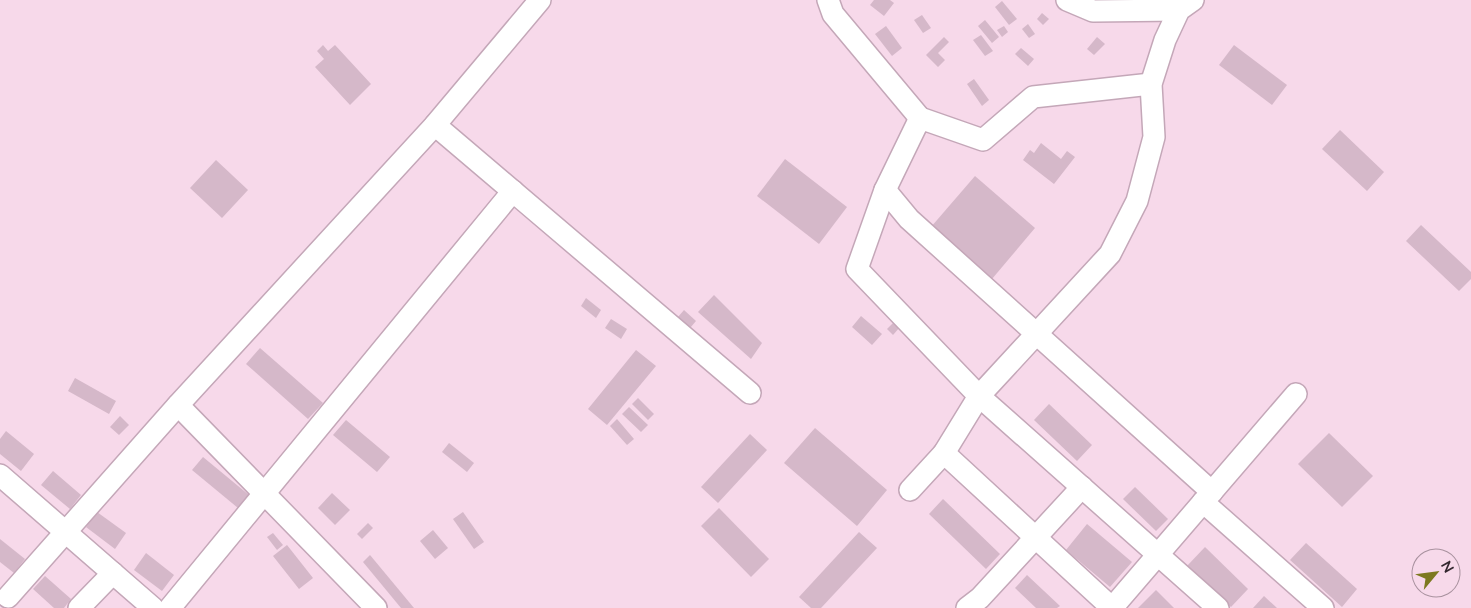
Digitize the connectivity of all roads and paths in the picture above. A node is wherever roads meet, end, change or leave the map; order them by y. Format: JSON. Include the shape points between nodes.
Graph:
{"nodes":[{"id":1,"x":540,"y":0,"type":"edge"},
{"id":2,"x":828,"y":0,"type":"edge"},
{"id":3,"x":1067,"y":0,"type":"edge"},
{"id":4,"x":1181,"y":3,"type":"edge"},
{"id":5,"x":1152,"y":84,"type":"junction"},
{"id":6,"x":920,"y":118,"type":"junction"},
{"id":7,"x":435,"y":125,"type":"junction"},
{"id":8,"x":885,"y":190,"type":"junction"},
{"id":9,"x":513,"y":191,"type":"junction"},
{"id":10,"x":1037,"y":334,"type":"junction"},
{"id":11,"x":750,"y":393,"type":"dead end"},
{"id":12,"x":1296,"y":394,"type":"dead end"},
{"id":13,"x":979,"y":396,"type":"junction"},
{"id":14,"x":178,"y":405,"type":"junction"},
{"id":15,"x":944,"y":453,"type":"junction"},
{"id":16,"x":0,"y":475,"type":"edge"},
{"id":17,"x":1082,"y":487,"type":"junction"},
{"id":18,"x":910,"y":490,"type":"dead end"},
{"id":19,"x":264,"y":493,"type":"junction"},
{"id":20,"x":1208,"y":497,"type":"junction"},
{"id":21,"x":66,"y":532,"type":"junction"},
{"id":22,"x":1036,"y":538,"type":"junction"},
{"id":23,"x":1158,"y":555,"type":"junction"},
{"id":24,"x":113,"y":573,"type":"junction"},
{"id":25,"x":8,"y":597,"type":"dead end"},
{"id":26,"x":979,"y":605,"type":"edge"},
{"id":27,"x":79,"y":608,"type":"edge"},
{"id":28,"x":153,"y":608,"type":"edge"},
{"id":29,"x":170,"y":608,"type":"edge"},
{"id":30,"x":376,"y":608,"type":"edge"},
{"id":31,"x":1112,"y":608,"type":"edge"},
{"id":32,"x":1218,"y":608,"type":"edge"},
{"id":33,"x":1323,"y":608,"type":"edge"}],
"edges":[{"from":1,"to":7,"type":"street"},
{"from":2,"to":6,"type":"street","via":[[833,14]]},
{"from":3,"to":4,"type":"street","via":[[1093,12]]},
{"from":4,"to":5,"type":"street","via":[[1165,40]]},
{"from":5,"to":6,"type":"street","via":[[1033,97],[983,140]]},
{"from":5,"to":10,"type":"street","via":[[1154,137],[1137,200],[1110,254]]},
{"from":6,"to":8,"type":"street"},
{"from":7,"to":9,"type":"street"},
{"from":7,"to":14,"type":"street"},
{"from":8,"to":10,"type":"street","via":[[909,219]]},
{"from":8,"to":13,"type":"street","via":[[857,269]]},
{"from":9,"to":11,"type":"street"},
{"from":9,"to":19,"type":"street"},
{"from":10,"to":13,"type":"street"},
{"from":10,"to":20,"type":"street"},
{"from":12,"to":20,"type":"street"},
{"from":13,"to":15,"type":"street"},
{"from":13,"to":17,"type":"street"},
{"from":14,"to":19,"type":"street"},
{"from":14,"to":21,"type":"street"},
{"from":15,"to":18,"type":"street"},
{"from":15,"to":22,"type":"street"},
{"from":16,"to":21,"type":"street"},
{"from":17,"to":22,"type":"street"},
{"from":17,"to":23,"type":"street"},
{"from":19,"to":29,"type":"street"},
{"from":19,"to":30,"type":"street"},
{"from":20,"to":23,"type":"street"},
{"from":20,"to":33,"type":"street"},
{"from":21,"to":24,"type":"street"},
{"from":21,"to":25,"type":"street"},
{"from":22,"to":26,"type":"street"},
{"from":22,"to":31,"type":"street"},
{"from":23,"to":31,"type":"street"},
{"from":23,"to":32,"type":"street"},
{"from":24,"to":27,"type":"street"},
{"from":24,"to":28,"type":"street"}]}
